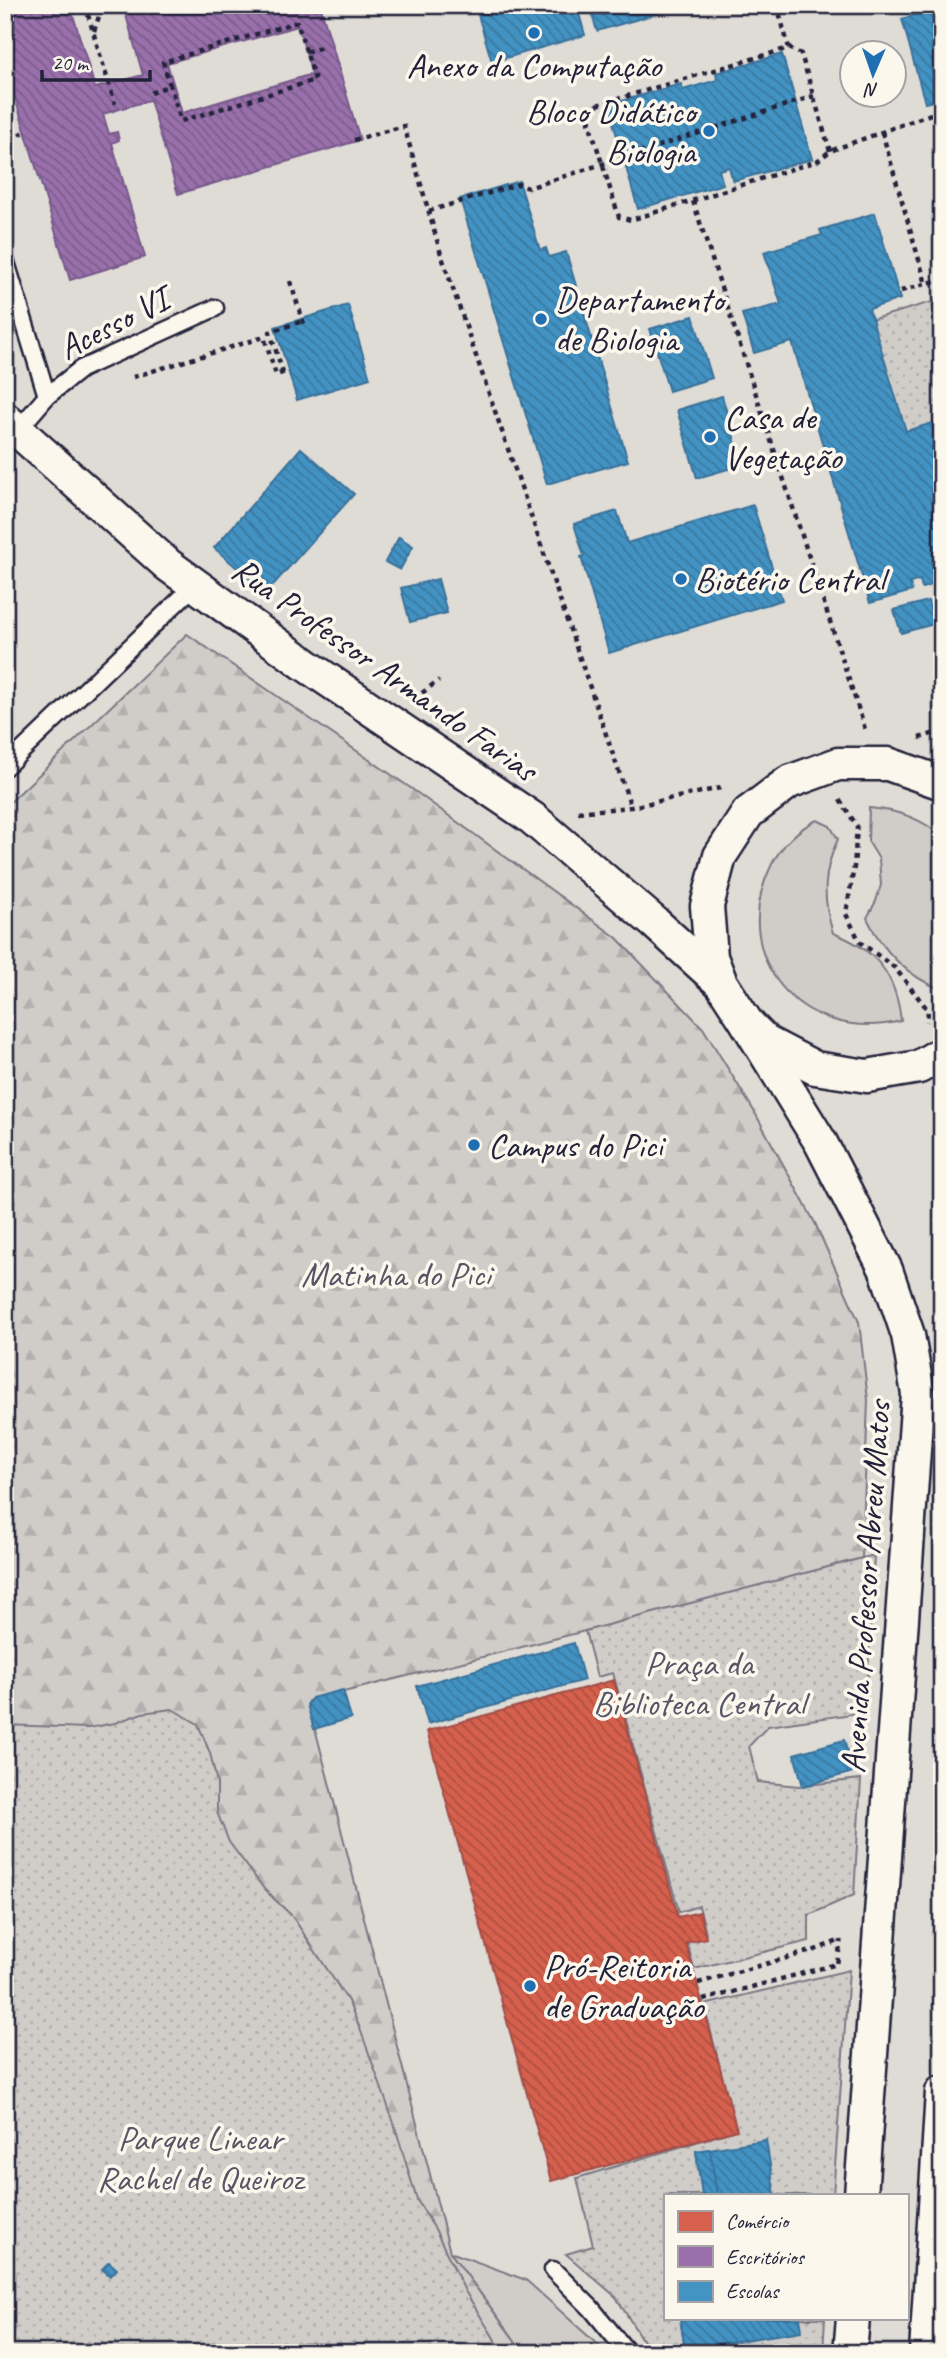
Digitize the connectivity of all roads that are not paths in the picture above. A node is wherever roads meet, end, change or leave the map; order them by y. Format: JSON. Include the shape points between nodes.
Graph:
{"nodes":[{"id":1,"x":5,"y":259,"type":"edge"},
{"id":2,"x":215,"y":308,"type":"dead end"},
{"id":3,"x":47,"y":396,"type":"junction"},
{"id":4,"x":11,"y":425,"type":"edge"},
{"id":5,"x":195,"y":585,"type":"junction"},
{"id":6,"x":5,"y":767,"type":"edge"},
{"id":7,"x":942,"y":783,"type":"edge"},
{"id":8,"x":721,"y":984,"type":"junction"},
{"id":9,"x":747,"y":1023,"type":"junction"},
{"id":10,"x":934,"y":1043,"type":"edge"},
{"id":11,"x":942,"y":2092,"type":"edge"},
{"id":12,"x":861,"y":2194,"type":"edge"},
{"id":13,"x":553,"y":2270,"type":"dead end"},
{"id":14,"x":918,"y":2295,"type":"edge"},
{"id":15,"x":853,"y":2320,"type":"edge"},
{"id":16,"x":628,"y":2353,"type":"edge"},
{"id":17,"x":850,"y":2353,"type":"edge"},
{"id":18,"x":926,"y":2353,"type":"edge"}],
"edges":[{"from":1,"to":3,"type":"lane"},
{"from":2,"to":3,"type":"lane","name":"Acesso VI","via":[[81,369]]},
{"from":3,"to":4,"type":"lane","name":"Acesso VI"},
{"from":4,"to":5,"type":"street","name":"Rua Professor Armando Farias"},
{"from":5,"to":6,"type":"lane"},
{"from":5,"to":8,"type":"street","name":"Rua Professor Armando Farias","via":[[532,818]]},
{"from":7,"to":8,"type":"street","via":[[888,764],[838,764],[789,782],[748,813],[720,856],[707,906],[711,957]]},
{"from":8,"to":9,"type":"street"},
{"from":9,"to":10,"type":"street","via":[[767,1043],[815,1068],[867,1076],[919,1066]]},
{"from":9,"to":12,"type":"street","name":"Avenida Professor Abreu Matos","via":[[821,1143],[886,1270],[908,1335],[918,1394]]},
{"from":11,"to":14,"type":"street"},
{"from":13,"to":16,"type":"lane"},
{"from":14,"to":18,"type":"street"},
{"from":15,"to":17,"type":"street"}]}
